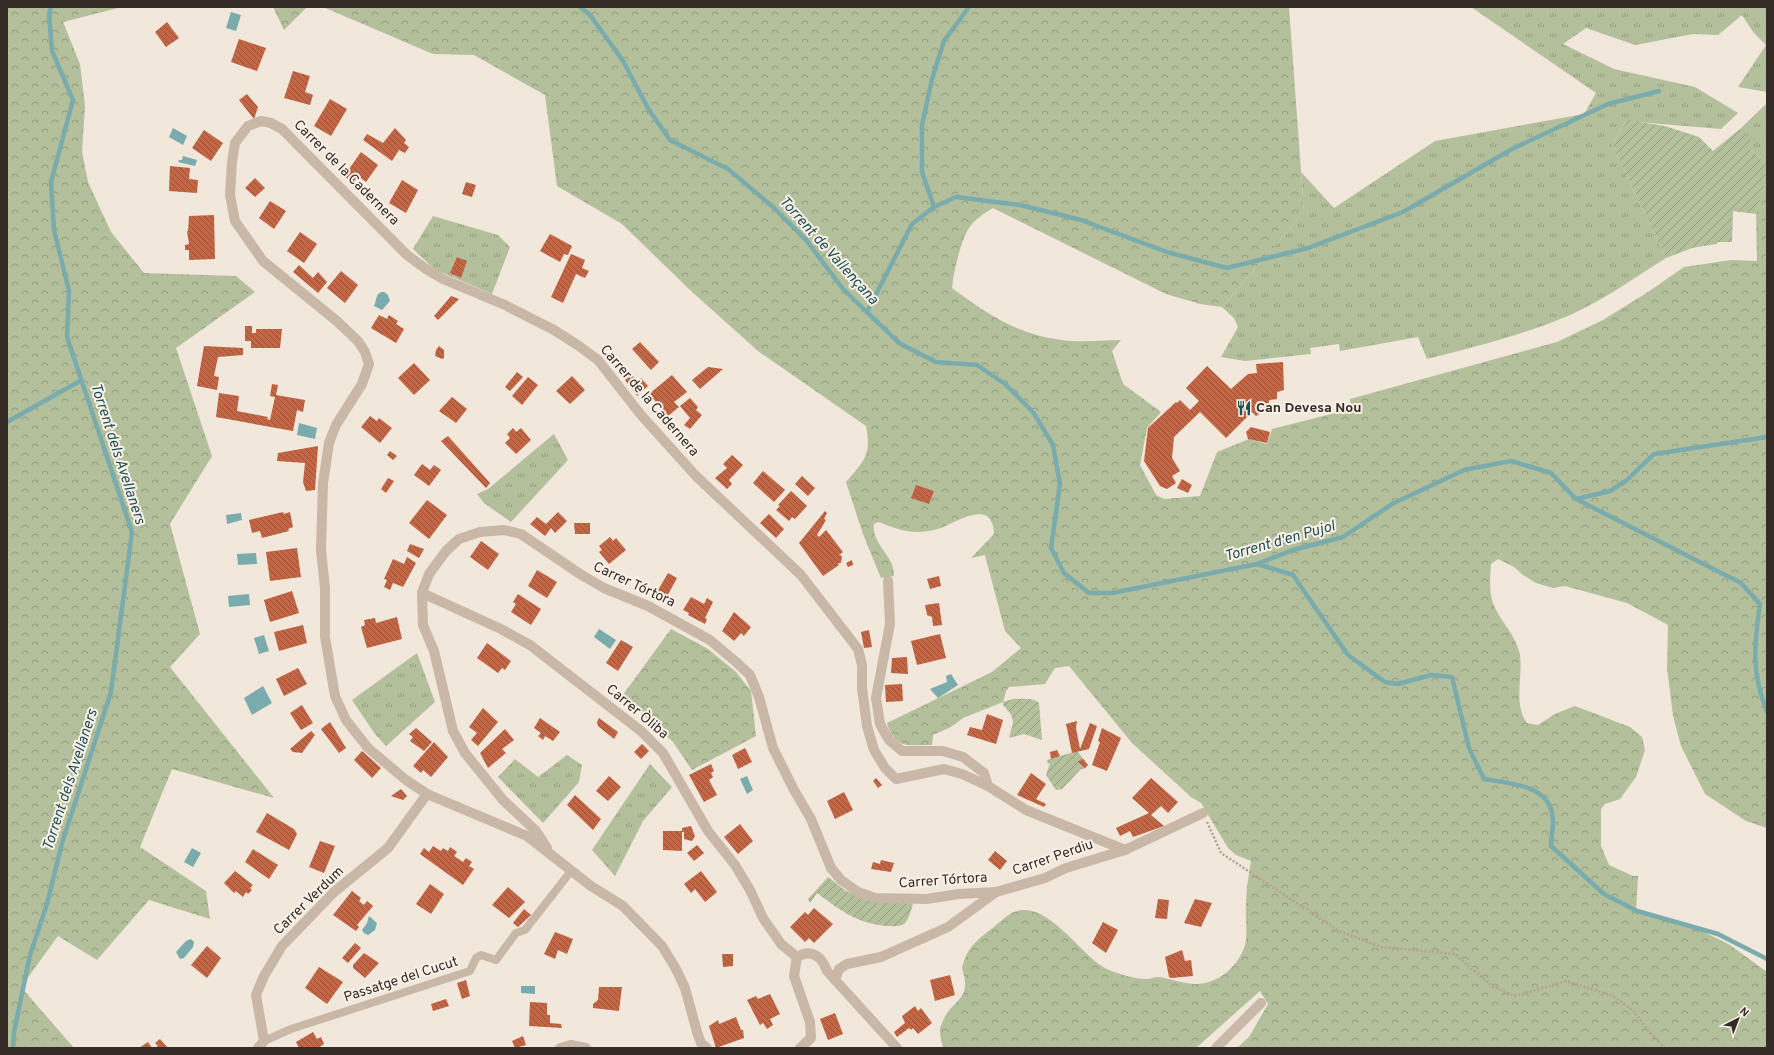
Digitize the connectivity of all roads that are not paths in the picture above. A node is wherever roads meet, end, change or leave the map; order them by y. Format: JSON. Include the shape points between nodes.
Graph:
{"nodes":[{"id":1,"x":888,"y":581,"type":"dead end"},
{"id":2,"x":422,"y":593,"type":"junction"},
{"id":3,"x":988,"y":786,"type":"junction"},
{"id":4,"x":427,"y":794,"type":"junction"},
{"id":5,"x":1203,"y":813,"type":"road end"},
{"id":6,"x":1125,"y":850,"type":"junction"},
{"id":7,"x":551,"y":854,"type":"junction"},
{"id":8,"x":572,"y":871,"type":"junction"},
{"id":9,"x":996,"y":892,"type":"junction"},
{"id":10,"x":797,"y":957,"type":"junction"},
{"id":11,"x":835,"y":980,"type":"junction"},
{"id":12,"x":1260,"y":1003,"type":"dead end"},
{"id":13,"x":261,"y":1045,"type":"edge"},
{"id":14,"x":560,"y":1048,"type":"edge"},
{"id":15,"x":586,"y":1048,"type":"edge"},
{"id":16,"x":707,"y":1048,"type":"edge"},
{"id":17,"x":800,"y":1048,"type":"edge"},
{"id":18,"x":897,"y":1048,"type":"edge"},
{"id":19,"x":1216,"y":1048,"type":"edge"}],
"edges":[{"from":1,"to":3,"type":"street","via":[[890,624],[876,698],[880,724],[889,740],[902,751],[942,751],[963,757],[984,773]]},
{"from":2,"to":7,"type":"street","name":"Carrer Tórtora","via":[[423,625],[434,650],[454,731],[465,753],[481,775],[503,800],[536,830]]},
{"from":2,"to":9,"type":"street","name":"Carrer Tórtora","via":[[429,574],[459,538],[480,532],[504,530],[521,534],[604,588],[648,606],[710,640],[750,675],[773,748],[812,819],[831,868],[841,880],[858,892],[875,898],[926,899]]},
{"from":2,"to":10,"type":"street","name":"Carrer Òliba","via":[[530,644],[641,731],[663,753],[708,831],[742,878],[763,918],[781,944]]},
{"from":3,"to":4,"type":"street","name":"Carrer de la Cadernera","via":[[944,769],[896,779],[885,768],[874,750],[867,726],[862,665],[858,649],[801,574],[696,476],[598,360],[554,330],[505,305],[443,279],[416,262],[282,129],[272,123],[261,121],[248,126],[236,144],[230,195],[235,221],[263,261],[358,341],[369,364],[362,384],[336,425],[329,443],[323,483],[321,550],[325,588],[325,637],[335,696],[346,720],[368,748],[390,768]]},
{"from":3,"to":6,"type":"street","name":"Carrer de la Cadernera","via":[[1026,810]]},
{"from":4,"to":7,"type":"street","name":"Carrer de la Cadernera","via":[[527,836]]},
{"from":4,"to":13,"type":"street","name":"Carrer Verdum","via":[[388,848],[334,892],[282,946],[256,995]]},
{"from":5,"to":6,"type":"street","name":"Carrer Perdiu"},
{"from":6,"to":9,"type":"street","name":"Carrer Perdiu"},
{"from":7,"to":8,"type":"street","name":"Carrer de la Cadernera"},
{"from":8,"to":13,"type":"lane","name":"Passatge del Cucut","via":[[525,930],[516,934],[496,960],[481,956],[476,958],[470,971],[291,1029]]},
{"from":8,"to":16,"type":"street","name":"Carrer de la Cadernera","via":[[623,906],[662,946],[682,982],[701,1043]]},
{"from":9,"to":11,"type":"street","name":"Carrer Perdiu","via":[[948,927],[881,957],[847,964],[839,969]]},
{"from":10,"to":11,"type":"street","via":[[805,952],[812,953],[823,960],[827,971]]},
{"from":10,"to":17,"type":"street","via":[[794,976],[810,1022],[811,1038]]},
{"from":11,"to":18,"type":"street"},
{"from":12,"to":19,"type":"street"},
{"from":14,"to":15,"type":"street","via":[[571,1045]]}]}
